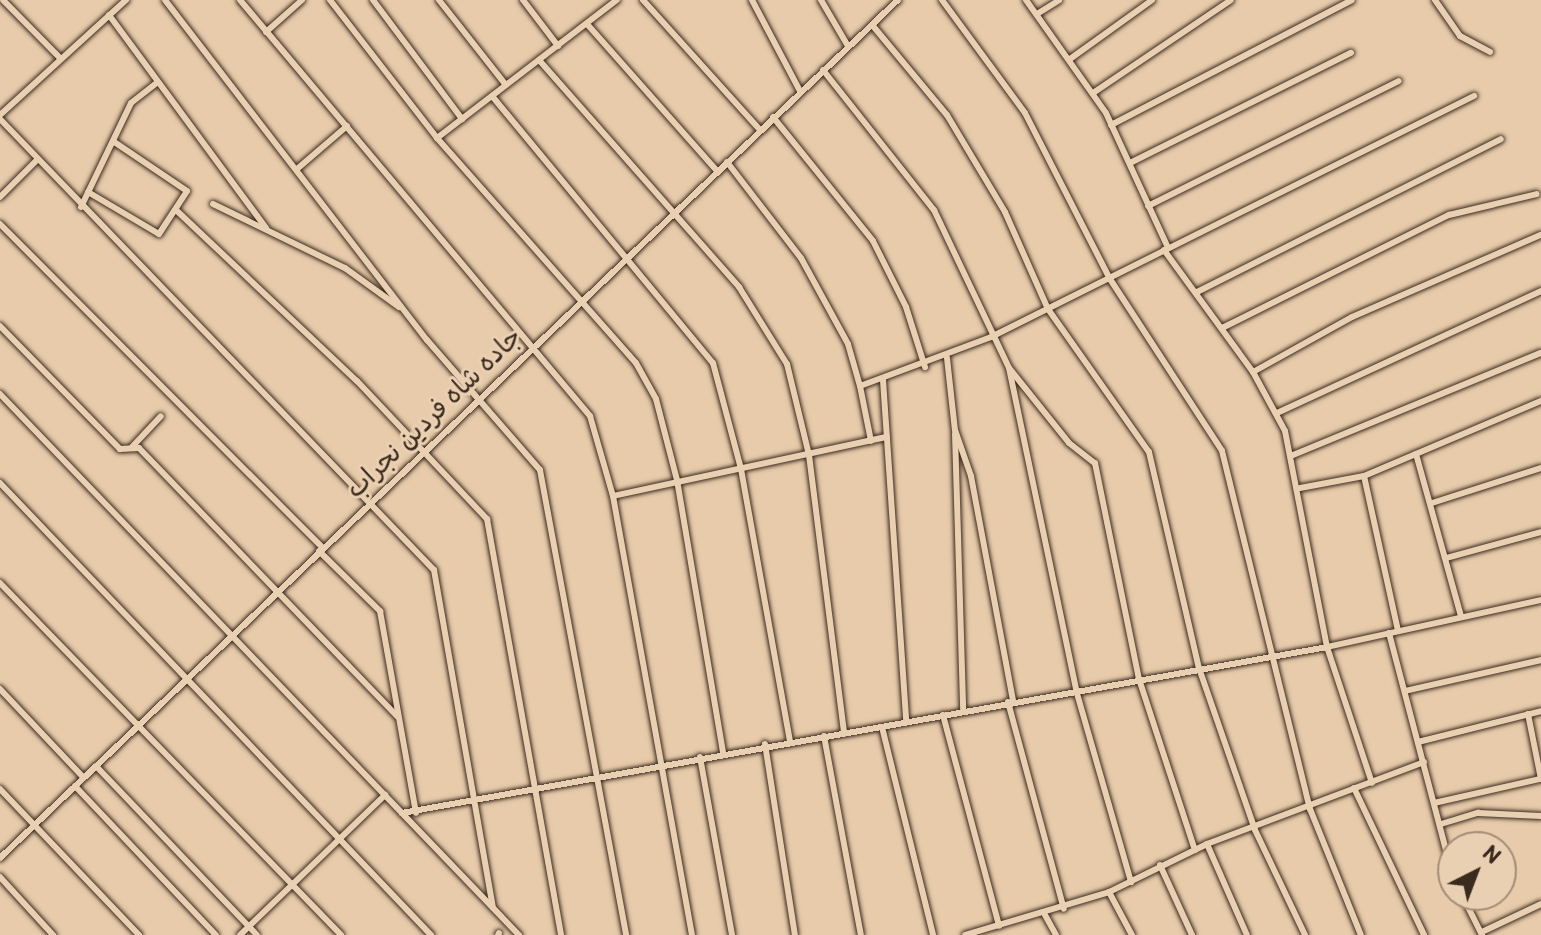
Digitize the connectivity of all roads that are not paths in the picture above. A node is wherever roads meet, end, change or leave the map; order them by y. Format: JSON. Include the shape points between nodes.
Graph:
{"nodes":[{"id":1,"x":3,"y":0,"type":"edge"},
{"id":2,"x":126,"y":0,"type":"edge"},
{"id":3,"x":165,"y":0,"type":"edge"},
{"id":4,"x":240,"y":0,"type":"edge"},
{"id":5,"x":302,"y":0,"type":"edge"},
{"id":6,"x":330,"y":0,"type":"edge"},
{"id":7,"x":373,"y":0,"type":"edge"},
{"id":8,"x":439,"y":0,"type":"edge"},
{"id":9,"x":523,"y":0,"type":"edge"},
{"id":10,"x":643,"y":0,"type":"edge"},
{"id":11,"x":752,"y":0,"type":"edge"},
{"id":12,"x":821,"y":0,"type":"edge"},
{"id":13,"x":942,"y":0,"type":"edge"},
{"id":14,"x":1026,"y":0,"type":"edge"},
{"id":15,"x":1059,"y":0,"type":"edge"},
{"id":16,"x":1152,"y":0,"type":"edge"},
{"id":17,"x":1231,"y":0,"type":"edge"},
{"id":18,"x":1352,"y":0,"type":"edge"},
{"id":19,"x":1435,"y":0,"type":"edge"},
{"id":20,"x":894,"y":1,"type":"edge"},
{"id":21,"x":612,"y":2,"type":"edge"},
{"id":22,"x":117,"y":3,"type":"edge"},
{"id":23,"x":1037,"y":14,"type":"junction"},
{"id":24,"x":109,"y":15,"type":"junction"},
{"id":25,"x":587,"y":24,"type":"junction"},
{"id":26,"x":873,"y":26,"type":"junction"},
{"id":27,"x":266,"y":32,"type":"junction"},
{"id":28,"x":558,"y":46,"type":"junction"},
{"id":29,"x":848,"y":46,"type":"junction"},
{"id":30,"x":1490,"y":52,"type":"dead end"},
{"id":31,"x":1351,"y":53,"type":"dead end"},
{"id":32,"x":60,"y":58,"type":"junction"},
{"id":33,"x":1070,"y":59,"type":"junction"},
{"id":34,"x":539,"y":60,"type":"junction"},
{"id":35,"x":823,"y":70,"type":"junction"},
{"id":36,"x":1399,"y":81,"type":"dead end"},
{"id":37,"x":155,"y":84,"type":"junction"},
{"id":38,"x":506,"y":85,"type":"junction"},
{"id":39,"x":800,"y":91,"type":"junction"},
{"id":40,"x":1093,"y":93,"type":"junction"},
{"id":41,"x":492,"y":96,"type":"junction"},
{"id":42,"x":1474,"y":96,"type":"dead end"},
{"id":43,"x":0,"y":117,"type":"edge"},
{"id":44,"x":773,"y":117,"type":"junction"},
{"id":45,"x":462,"y":119,"type":"junction"},
{"id":46,"x":1111,"y":125,"type":"junction"},
{"id":47,"x":347,"y":126,"type":"junction"},
{"id":48,"x":760,"y":130,"type":"junction"},
{"id":49,"x":437,"y":138,"type":"junction"},
{"id":50,"x":1501,"y":139,"type":"dead end"},
{"id":51,"x":113,"y":141,"type":"junction"},
{"id":52,"x":37,"y":160,"type":"junction"},
{"id":53,"x":727,"y":162,"type":"junction"},
{"id":54,"x":1130,"y":163,"type":"junction"},
{"id":55,"x":297,"y":169,"type":"junction"},
{"id":56,"x":717,"y":171,"type":"junction"},
{"id":57,"x":88,"y":192,"type":"junction"},
{"id":58,"x":1537,"y":194,"type":"dead end"},
{"id":59,"x":0,"y":197,"type":"edge"},
{"id":60,"x":213,"y":204,"type":"dead end"},
{"id":61,"x":1148,"y":206,"type":"junction"},
{"id":62,"x":81,"y":207,"type":"junction"},
{"id":63,"x":176,"y":210,"type":"junction"},
{"id":64,"x":674,"y":212,"type":"junction"},
{"id":65,"x":0,"y":224,"type":"edge"},
{"id":66,"x":266,"y":228,"type":"junction"},
{"id":67,"x":1541,"y":235,"type":"edge"},
{"id":68,"x":1166,"y":249,"type":"junction"},
{"id":69,"x":625,"y":256,"type":"junction"},
{"id":70,"x":1110,"y":279,"type":"junction"},
{"id":71,"x":1541,"y":291,"type":"edge"},
{"id":72,"x":1197,"y":292,"type":"junction"},
{"id":73,"x":577,"y":303,"type":"junction"},
{"id":74,"x":1048,"y":309,"type":"junction"},
{"id":75,"x":406,"y":311,"type":"junction"},
{"id":76,"x":0,"y":326,"type":"edge"},
{"id":77,"x":1222,"y":328,"type":"junction"},
{"id":78,"x":991,"y":337,"type":"junction"},
{"id":79,"x":531,"y":347,"type":"junction"},
{"id":80,"x":1541,"y":353,"type":"edge"},
{"id":81,"x":947,"y":358,"type":"junction"},
{"id":82,"x":925,"y":367,"type":"junction"},
{"id":83,"x":1009,"y":368,"type":"junction"},
{"id":84,"x":1253,"y":372,"type":"junction"},
{"id":85,"x":883,"y":380,"type":"junction"},
{"id":86,"x":860,"y":386,"type":"junction"},
{"id":87,"x":0,"y":394,"type":"edge"},
{"id":88,"x":478,"y":398,"type":"junction"},
{"id":89,"x":1541,"y":401,"type":"edge"},
{"id":90,"x":1277,"y":413,"type":"junction"},
{"id":91,"x":161,"y":416,"type":"dead end"},
{"id":92,"x":955,"y":430,"type":"junction"},
{"id":93,"x":887,"y":437,"type":"junction"},
{"id":94,"x":871,"y":441,"type":"junction"},
{"id":95,"x":132,"y":447,"type":"junction"},
{"id":96,"x":421,"y":453,"type":"junction"},
{"id":97,"x":1416,"y":454,"type":"junction"},
{"id":98,"x":809,"y":455,"type":"junction"},
{"id":99,"x":1293,"y":455,"type":"junction"},
{"id":100,"x":1541,"y":468,"type":"edge"},
{"id":101,"x":741,"y":469,"type":"junction"},
{"id":102,"x":1364,"y":476,"type":"junction"},
{"id":103,"x":677,"y":480,"type":"junction"},
{"id":104,"x":0,"y":483,"type":"edge"},
{"id":105,"x":1300,"y":488,"type":"junction"},
{"id":106,"x":613,"y":496,"type":"junction"},
{"id":107,"x":370,"y":503,"type":"junction"},
{"id":108,"x":1432,"y":503,"type":"junction"},
{"id":109,"x":1541,"y":532,"type":"edge"},
{"id":110,"x":321,"y":550,"type":"junction"},
{"id":111,"x":1446,"y":558,"type":"junction"},
{"id":112,"x":0,"y":583,"type":"edge"},
{"id":113,"x":276,"y":593,"type":"junction"},
{"id":114,"x":1541,"y":600,"type":"edge"},
{"id":115,"x":1461,"y":616,"type":"junction"},
{"id":116,"x":1398,"y":630,"type":"junction"},
{"id":117,"x":1389,"y":633,"type":"junction"},
{"id":118,"x":233,"y":634,"type":"junction"},
{"id":119,"x":1327,"y":647,"type":"junction"},
{"id":120,"x":1267,"y":655,"type":"junction"},
{"id":121,"x":1541,"y":660,"type":"edge"},
{"id":122,"x":1199,"y":668,"type":"junction"},
{"id":123,"x":187,"y":678,"type":"junction"},
{"id":124,"x":1139,"y":679,"type":"junction"},
{"id":125,"x":0,"y":689,"type":"edge"},
{"id":126,"x":1076,"y":690,"type":"junction"},
{"id":127,"x":1405,"y":691,"type":"junction"},
{"id":128,"x":1011,"y":702,"type":"junction"},
{"id":129,"x":963,"y":710,"type":"junction"},
{"id":130,"x":1541,"y":711,"type":"edge"},
{"id":131,"x":1528,"y":714,"type":"junction"},
{"id":132,"x":943,"y":715,"type":"junction"},
{"id":133,"x":398,"y":717,"type":"junction"},
{"id":134,"x":906,"y":721,"type":"junction"},
{"id":135,"x":139,"y":725,"type":"junction"},
{"id":136,"x":882,"y":727,"type":"junction"},
{"id":137,"x":844,"y":734,"type":"junction"},
{"id":138,"x":824,"y":736,"type":"junction"},
{"id":139,"x":790,"y":741,"type":"junction"},
{"id":140,"x":1418,"y":742,"type":"junction"},
{"id":141,"x":765,"y":744,"type":"junction"},
{"id":142,"x":723,"y":752,"type":"junction"},
{"id":143,"x":700,"y":757,"type":"junction"},
{"id":144,"x":1424,"y":762,"type":"junction"},
{"id":145,"x":661,"y":763,"type":"junction"},
{"id":146,"x":96,"y":766,"type":"junction"},
{"id":147,"x":597,"y":775,"type":"junction"},
{"id":148,"x":84,"y":778,"type":"junction"},
{"id":149,"x":1540,"y":779,"type":"edge"},
{"id":150,"x":1372,"y":783,"type":"junction"},
{"id":151,"x":75,"y":786,"type":"junction"},
{"id":152,"x":537,"y":787,"type":"junction"},
{"id":153,"x":1354,"y":788,"type":"junction"},
{"id":154,"x":0,"y":789,"type":"edge"},
{"id":155,"x":385,"y":795,"type":"junction"},
{"id":156,"x":478,"y":801,"type":"junction"},
{"id":157,"x":1434,"y":803,"type":"junction"},
{"id":158,"x":1310,"y":809,"type":"junction"},
{"id":159,"x":402,"y":813,"type":"junction"},
{"id":160,"x":416,"y":813,"type":"junction"},
{"id":161,"x":1541,"y":816,"type":"edge"},
{"id":162,"x":1441,"y":824,"type":"junction"},
{"id":163,"x":35,"y":825,"type":"junction"},
{"id":164,"x":1255,"y":830,"type":"junction"},
{"id":165,"x":1443,"y":831,"type":"edge"},
{"id":166,"x":340,"y":840,"type":"junction"},
{"id":167,"x":1207,"y":844,"type":"junction"},
{"id":168,"x":1195,"y":850,"type":"junction"},
{"id":169,"x":0,"y":858,"type":"edge"},
{"id":170,"x":1160,"y":865,"type":"junction"},
{"id":171,"x":0,"y":877,"type":"edge"},
{"id":172,"x":1131,"y":882,"type":"junction"},
{"id":173,"x":292,"y":885,"type":"junction"},
{"id":174,"x":1109,"y":892,"type":"junction"},
{"id":175,"x":1541,"y":904,"type":"edge"},
{"id":176,"x":493,"y":907,"type":"junction"},
{"id":177,"x":1064,"y":909,"type":"junction"},
{"id":178,"x":1471,"y":911,"type":"edge"},
{"id":179,"x":1045,"y":915,"type":"junction"},
{"id":180,"x":999,"y":926,"type":"junction"},
{"id":181,"x":249,"y":927,"type":"junction"},
{"id":182,"x":984,"y":932,"type":"edge"},
{"id":183,"x":1483,"y":933,"type":"edge"},
{"id":184,"x":53,"y":935,"type":"edge"},
{"id":185,"x":139,"y":935,"type":"edge"},
{"id":186,"x":216,"y":935,"type":"edge"},
{"id":187,"x":240,"y":935,"type":"edge"},
{"id":188,"x":257,"y":935,"type":"edge"},
{"id":189,"x":341,"y":935,"type":"edge"},
{"id":190,"x":431,"y":935,"type":"edge"},
{"id":191,"x":519,"y":935,"type":"edge"},
{"id":192,"x":561,"y":935,"type":"edge"},
{"id":193,"x":626,"y":935,"type":"edge"},
{"id":194,"x":692,"y":935,"type":"edge"},
{"id":195,"x":732,"y":935,"type":"edge"},
{"id":196,"x":795,"y":935,"type":"edge"},
{"id":197,"x":861,"y":935,"type":"edge"},
{"id":198,"x":933,"y":935,"type":"edge"},
{"id":199,"x":965,"y":935,"type":"edge"},
{"id":200,"x":1056,"y":935,"type":"edge"},
{"id":201,"x":1132,"y":935,"type":"edge"},
{"id":202,"x":1192,"y":935,"type":"edge"},
{"id":203,"x":1247,"y":935,"type":"edge"},
{"id":204,"x":1305,"y":935,"type":"edge"},
{"id":205,"x":1361,"y":935,"type":"edge"},
{"id":206,"x":1424,"y":935,"type":"edge"}],
"edges":[{"from":1,"to":32,"type":"street"},
{"from":2,"to":22,"type":"street"},
{"from":3,"to":55,"type":"street"},
{"from":4,"to":27,"type":"street"},
{"from":5,"to":27,"type":"street"},
{"from":6,"to":49,"type":"street"},
{"from":7,"to":45,"type":"street"},
{"from":8,"to":38,"type":"street"},
{"from":9,"to":28,"type":"street"},
{"from":10,"to":48,"type":"street"},
{"from":11,"to":39,"type":"street"},
{"from":12,"to":29,"type":"street"},
{"from":13,"to":70,"type":"street","via":[[1025,113]]},
{"from":14,"to":23,"type":"street"},
{"from":15,"to":23,"type":"street"},
{"from":16,"to":33,"type":"street"},
{"from":17,"to":40,"type":"street"},
{"from":18,"to":46,"type":"street"},
{"from":19,"to":30,"type":"street","via":[[1460,36]]},
{"from":20,"to":26,"type":"street","name":"جاده شاه فردین نجراب"},
{"from":21,"to":25,"type":"street"},
{"from":22,"to":24,"type":"street"},
{"from":23,"to":33,"type":"street"},
{"from":24,"to":32,"type":"street"},
{"from":24,"to":37,"type":"street"},
{"from":25,"to":28,"type":"street"},
{"from":25,"to":56,"type":"street"},
{"from":26,"to":29,"type":"street","name":"جاده شاه فردین نجراب"},
{"from":26,"to":74,"type":"street","via":[[947,115],[989,181]]},
{"from":27,"to":47,"type":"street"},
{"from":28,"to":34,"type":"street"},
{"from":29,"to":35,"type":"street","name":"جاده شاه فردین نجراب"},
{"from":31,"to":54,"type":"street"},
{"from":32,"to":43,"type":"street"},
{"from":33,"to":40,"type":"street"},
{"from":34,"to":38,"type":"street"},
{"from":34,"to":64,"type":"street"},
{"from":35,"to":39,"type":"street","name":"جاده شاه فردین نجراب"},
{"from":35,"to":78,"type":"street","via":[[934,210]]},
{"from":36,"to":61,"type":"street"},
{"from":37,"to":51,"type":"street","via":[[131,103]]},
{"from":37,"to":66,"type":"street"},
{"from":38,"to":41,"type":"street"},
{"from":39,"to":44,"type":"street","name":"جاده شاه فردین نجراب"},
{"from":40,"to":46,"type":"street"},
{"from":41,"to":45,"type":"street"},
{"from":41,"to":69,"type":"street"},
{"from":42,"to":68,"type":"street"},
{"from":43,"to":52,"type":"street"},
{"from":44,"to":48,"type":"street","name":"جاده شاه فردین نجراب"},
{"from":44,"to":82,"type":"street","via":[[873,241],[906,307]]},
{"from":45,"to":49,"type":"street"},
{"from":46,"to":54,"type":"street"},
{"from":47,"to":55,"type":"street"},
{"from":47,"to":79,"type":"street"},
{"from":48,"to":53,"type":"street","name":"جاده شاه فردین نجراب"},
{"from":49,"to":73,"type":"street"},
{"from":50,"to":72,"type":"street"},
{"from":51,"to":57,"type":"street"},
{"from":51,"to":63,"type":"street","via":[[187,191]]},
{"from":52,"to":59,"type":"street"},
{"from":52,"to":62,"type":"street"},
{"from":53,"to":56,"type":"street","name":"جاده شاه فردین نجراب"},
{"from":53,"to":86,"type":"street","via":[[801,258],[848,344]]},
{"from":54,"to":61,"type":"street"},
{"from":55,"to":75,"type":"street"},
{"from":56,"to":64,"type":"street","name":"جاده شاه فردین نجراب"},
{"from":57,"to":62,"type":"street"},
{"from":57,"to":63,"type":"street","via":[[159,234]]},
{"from":58,"to":77,"type":"street","via":[[1449,215]]},
{"from":60,"to":66,"type":"street"},
{"from":61,"to":68,"type":"street"},
{"from":62,"to":107,"type":"street"},
{"from":63,"to":96,"type":"street","via":[[357,381]]},
{"from":64,"to":69,"type":"street","name":"جاده شاه فردین نجراب"},
{"from":64,"to":98,"type":"street","via":[[767,322],[787,364]]},
{"from":65,"to":110,"type":"street"},
{"from":66,"to":75,"type":"street","via":[[345,268]]},
{"from":67,"to":84,"type":"street","via":[[1352,317]]},
{"from":68,"to":70,"type":"street"},
{"from":68,"to":72,"type":"street"},
{"from":69,"to":73,"type":"street","name":"جاده شاه فردین نجراب"},
{"from":69,"to":101,"type":"street","via":[[713,363]]},
{"from":70,"to":74,"type":"street"},
{"from":70,"to":120,"type":"street","via":[[1222,451]]},
{"from":71,"to":90,"type":"street"},
{"from":72,"to":77,"type":"street"},
{"from":73,"to":79,"type":"street","name":"جاده شاه فردین نجراب"},
{"from":73,"to":103,"type":"street","via":[[636,363],[656,399]]},
{"from":74,"to":78,"type":"street"},
{"from":74,"to":122,"type":"street","via":[[1149,452]]},
{"from":75,"to":88,"type":"street"},
{"from":76,"to":95,"type":"street","via":[[114,444]]},
{"from":77,"to":84,"type":"street"},
{"from":78,"to":81,"type":"street"},
{"from":78,"to":83,"type":"street"},
{"from":79,"to":88,"type":"street","name":"جاده شاه فردین نجراب"},
{"from":79,"to":106,"type":"street","via":[[590,416]]},
{"from":80,"to":99,"type":"street"},
{"from":81,"to":82,"type":"street"},
{"from":81,"to":92,"type":"street"},
{"from":82,"to":85,"type":"street"},
{"from":83,"to":124,"type":"street","via":[[1069,443],[1095,463]]},
{"from":83,"to":126,"type":"street"},
{"from":84,"to":90,"type":"street"},
{"from":85,"to":86,"type":"street"},
{"from":85,"to":93,"type":"street"},
{"from":86,"to":94,"type":"street"},
{"from":87,"to":118,"type":"street"},
{"from":88,"to":96,"type":"street","name":"جاده شاه فردین نجراب"},
{"from":88,"to":147,"type":"street","via":[[540,470]]},
{"from":89,"to":97,"type":"street"},
{"from":90,"to":99,"type":"street"},
{"from":91,"to":95,"type":"street"},
{"from":92,"to":128,"type":"street","via":[[971,476]]},
{"from":92,"to":129,"type":"street"},
{"from":93,"to":94,"type":"street"},
{"from":93,"to":134,"type":"street"},
{"from":94,"to":98,"type":"street"},
{"from":95,"to":113,"type":"street"},
{"from":96,"to":107,"type":"street","name":"جاده شاه فردین نجراب"},
{"from":96,"to":152,"type":"street","via":[[487,519]]},
{"from":97,"to":102,"type":"street"},
{"from":97,"to":108,"type":"street"},
{"from":98,"to":101,"type":"street"},
{"from":98,"to":137,"type":"street"},
{"from":99,"to":105,"type":"street"},
{"from":100,"to":108,"type":"street"},
{"from":101,"to":103,"type":"street"},
{"from":101,"to":139,"type":"street"},
{"from":102,"to":105,"type":"street"},
{"from":102,"to":116,"type":"street"},
{"from":103,"to":106,"type":"street"},
{"from":103,"to":142,"type":"street"},
{"from":104,"to":123,"type":"street"},
{"from":105,"to":119,"type":"street"},
{"from":106,"to":145,"type":"street"},
{"from":107,"to":110,"type":"street","name":"جاده شاه فردین نجراب"},
{"from":107,"to":156,"type":"street","via":[[434,570]]},
{"from":108,"to":111,"type":"street"},
{"from":109,"to":111,"type":"street"},
{"from":110,"to":113,"type":"street","name":"جاده شاه فردین نجراب"},
{"from":110,"to":133,"type":"street","via":[[380,611]]},
{"from":111,"to":115,"type":"street"},
{"from":112,"to":135,"type":"street"},
{"from":113,"to":118,"type":"street","name":"جاده شاه فردین نجراب"},
{"from":113,"to":133,"type":"street"},
{"from":114,"to":115,"type":"street"},
{"from":115,"to":116,"type":"street"},
{"from":116,"to":117,"type":"street"},
{"from":117,"to":119,"type":"street"},
{"from":117,"to":127,"type":"street"},
{"from":118,"to":123,"type":"street","name":"جاده شاه فردین نجراب"},
{"from":118,"to":155,"type":"street"},
{"from":119,"to":120,"type":"street"},
{"from":119,"to":150,"type":"street"},
{"from":120,"to":122,"type":"street"},
{"from":120,"to":158,"type":"street"},
{"from":121,"to":127,"type":"street"},
{"from":122,"to":124,"type":"street"},
{"from":122,"to":164,"type":"street"},
{"from":123,"to":135,"type":"street","name":"جاده شاه فردین نجراب"},
{"from":123,"to":166,"type":"street"},
{"from":124,"to":126,"type":"street"},
{"from":124,"to":168,"type":"street"},
{"from":125,"to":148,"type":"street"},
{"from":126,"to":128,"type":"street"},
{"from":126,"to":172,"type":"street"},
{"from":127,"to":140,"type":"street"},
{"from":128,"to":129,"type":"street"},
{"from":128,"to":177,"type":"street"},
{"from":129,"to":132,"type":"street"},
{"from":130,"to":131,"type":"street"},
{"from":131,"to":140,"type":"street"},
{"from":131,"to":149,"type":"street"},
{"from":132,"to":134,"type":"street"},
{"from":132,"to":180,"type":"street"},
{"from":133,"to":160,"type":"street"},
{"from":134,"to":136,"type":"street"},
{"from":135,"to":146,"type":"street","name":"جاده شاه فردین نجراب"},
{"from":135,"to":173,"type":"street"},
{"from":136,"to":137,"type":"street"},
{"from":136,"to":198,"type":"street"},
{"from":137,"to":138,"type":"street"},
{"from":138,"to":139,"type":"street"},
{"from":138,"to":197,"type":"street"},
{"from":139,"to":141,"type":"street"},
{"from":140,"to":144,"type":"street"},
{"from":141,"to":142,"type":"street"},
{"from":141,"to":196,"type":"street"},
{"from":142,"to":143,"type":"street"},
{"from":143,"to":145,"type":"street"},
{"from":143,"to":195,"type":"street"},
{"from":144,"to":150,"type":"street"},
{"from":144,"to":157,"type":"street"},
{"from":145,"to":147,"type":"street"},
{"from":145,"to":194,"type":"street"},
{"from":146,"to":148,"type":"street","name":"جاده شاه فردین نجراب"},
{"from":146,"to":181,"type":"street"},
{"from":147,"to":152,"type":"street"},
{"from":147,"to":193,"type":"street"},
{"from":148,"to":151,"type":"street","name":"جاده شاه فردین نجراب"},
{"from":149,"to":157,"type":"street"},
{"from":150,"to":153,"type":"street"},
{"from":151,"to":163,"type":"street","name":"جاده شاه فردین نجراب"},
{"from":151,"to":186,"type":"street"},
{"from":152,"to":156,"type":"street"},
{"from":152,"to":192,"type":"street"},
{"from":153,"to":158,"type":"street"},
{"from":153,"to":206,"type":"street"},
{"from":154,"to":163,"type":"street"},
{"from":155,"to":159,"type":"street"},
{"from":155,"to":166,"type":"street"},
{"from":156,"to":160,"type":"street"},
{"from":156,"to":176,"type":"street"},
{"from":157,"to":162,"type":"street"},
{"from":158,"to":164,"type":"street"},
{"from":158,"to":205,"type":"street"},
{"from":159,"to":160,"type":"street"},
{"from":159,"to":176,"type":"street"},
{"from":161,"to":162,"type":"street","via":[[1478,813]]},
{"from":162,"to":165,"type":"street"},
{"from":163,"to":169,"type":"street","name":"جاده شاه فردین نجراب"},
{"from":163,"to":185,"type":"street"},
{"from":164,"to":167,"type":"street"},
{"from":164,"to":204,"type":"street"},
{"from":166,"to":173,"type":"street"},
{"from":166,"to":190,"type":"street"},
{"from":167,"to":168,"type":"street"},
{"from":167,"to":203,"type":"street"},
{"from":168,"to":170,"type":"street"},
{"from":170,"to":172,"type":"street"},
{"from":170,"to":202,"type":"street"},
{"from":171,"to":184,"type":"street"},
{"from":172,"to":174,"type":"street"},
{"from":173,"to":181,"type":"street"},
{"from":173,"to":189,"type":"street"},
{"from":174,"to":177,"type":"street"},
{"from":174,"to":201,"type":"street"},
{"from":175,"to":183,"type":"street"},
{"from":176,"to":191,"type":"street"},
{"from":177,"to":179,"type":"street"},
{"from":178,"to":183,"type":"street"},
{"from":179,"to":180,"type":"street"},
{"from":179,"to":200,"type":"street"},
{"from":180,"to":182,"type":"street"},
{"from":181,"to":187,"type":"street"},
{"from":181,"to":188,"type":"street"},
{"from":182,"to":199,"type":"street"}]}
